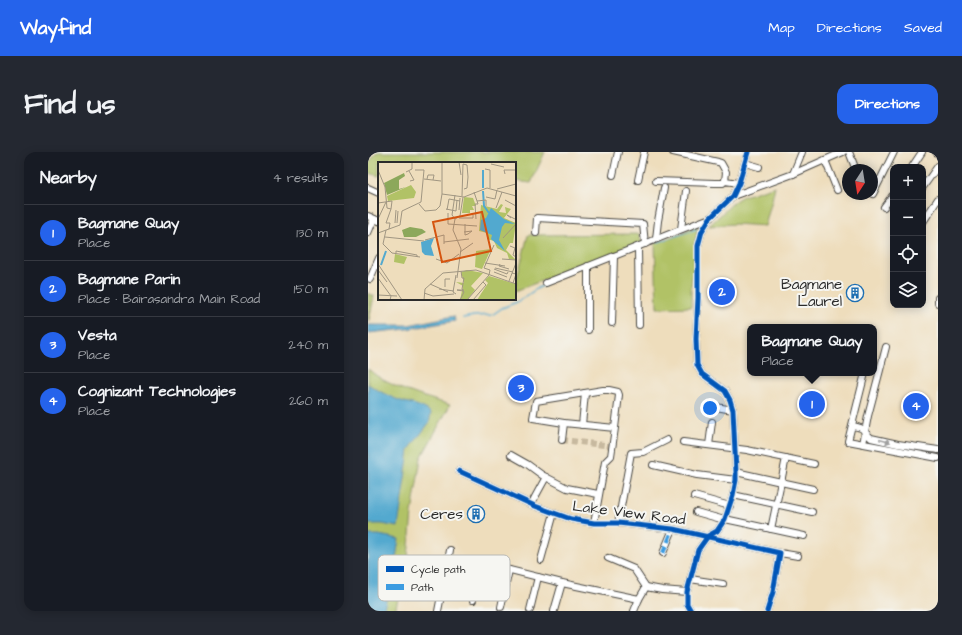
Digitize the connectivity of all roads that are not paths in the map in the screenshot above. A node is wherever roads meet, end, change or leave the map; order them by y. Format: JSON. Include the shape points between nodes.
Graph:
{"nodes":[{"id":1,"x":618,"y":152,"type":"edge"},
{"id":2,"x":644,"y":152,"type":"edge"},
{"id":3,"x":673,"y":152,"type":"edge"},
{"id":4,"x":748,"y":152,"type":"edge"},
{"id":5,"x":802,"y":152,"type":"edge"},
{"id":6,"x":843,"y":152,"type":"edge"},
{"id":7,"x":849,"y":152,"type":"edge"},
{"id":8,"x":894,"y":152,"type":"edge"},
{"id":9,"x":922,"y":152,"type":"edge"},
{"id":10,"x":825,"y":160,"type":"junction"},
{"id":11,"x":744,"y":163,"type":"junction"},
{"id":12,"x":854,"y":164,"type":"edge"},
{"id":13,"x":914,"y":164,"type":"edge"},
{"id":14,"x":938,"y":166,"type":"edge"},
{"id":15,"x":759,"y":167,"type":"dead end"},
{"id":16,"x":793,"y":174,"type":"junction"},
{"id":17,"x":613,"y":175,"type":"dead end"},
{"id":18,"x":638,"y":180,"type":"dead end"},
{"id":19,"x":656,"y":181,"type":"dead end"},
{"id":20,"x":725,"y":181,"type":"junction"},
{"id":21,"x":739,"y":183,"type":"junction"},
{"id":22,"x":926,"y":183,"type":"edge"},
{"id":23,"x":878,"y":184,"type":"edge"},
{"id":24,"x":368,"y":188,"type":"edge"},
{"id":25,"x":664,"y":188,"type":"dead end"},
{"id":26,"x":837,"y":190,"type":"dead end"},
{"id":27,"x":686,"y":191,"type":"dead end"},
{"id":28,"x":378,"y":193,"type":"edge"},
{"id":29,"x":733,"y":196,"type":"junction"},
{"id":30,"x":890,"y":199,"type":"edge"},
{"id":31,"x":938,"y":199,"type":"edge"},
{"id":32,"x":884,"y":207,"type":"dead end"},
{"id":33,"x":926,"y":217,"type":"edge"},
{"id":34,"x":710,"y":218,"type":"junction"},
{"id":35,"x":374,"y":219,"type":"edge"},
{"id":36,"x":681,"y":230,"type":"junction"},
{"id":37,"x":536,"y":232,"type":"dead end"},
{"id":38,"x":368,"y":233,"type":"edge"},
{"id":39,"x":656,"y":239,"type":"junction"},
{"id":40,"x":645,"y":244,"type":"junction"},
{"id":41,"x":638,"y":247,"type":"junction"},
{"id":42,"x":614,"y":256,"type":"junction"},
{"id":43,"x":378,"y":260,"type":"edge"},
{"id":44,"x":588,"y":266,"type":"junction"},
{"id":45,"x":370,"y":278,"type":"dead end"},
{"id":46,"x":546,"y":283,"type":"dead end"},
{"id":47,"x":938,"y":298,"type":"edge"},
{"id":48,"x":938,"y":303,"type":"edge"},
{"id":49,"x":612,"y":323,"type":"dead end"},
{"id":50,"x":639,"y":325,"type":"dead end"},
{"id":51,"x":588,"y":330,"type":"dead end"},
{"id":52,"x":886,"y":347,"type":"dead end"},
{"id":53,"x":864,"y":376,"type":"edge"},
{"id":54,"x":861,"y":387,"type":"junction"},
{"id":55,"x":875,"y":391,"type":"junction"},
{"id":56,"x":585,"y":393,"type":"junction"},
{"id":57,"x":716,"y":407,"type":"dead end"},
{"id":58,"x":733,"y":410,"type":"junction"},
{"id":59,"x":564,"y":422,"type":"junction"},
{"id":60,"x":712,"y":422,"type":"dead end"},
{"id":61,"x":582,"y":425,"type":"junction"},
{"id":62,"x":852,"y":426,"type":"junction"},
{"id":63,"x":865,"y":432,"type":"junction"},
{"id":64,"x":612,"y":435,"type":"junction"},
{"id":65,"x":562,"y":440,"type":"dead end"},
{"id":66,"x":668,"y":440,"type":"dead end"},
{"id":67,"x":683,"y":442,"type":"dead end"},
{"id":68,"x":863,"y":444,"type":"junction"},
{"id":69,"x":709,"y":445,"type":"junction"},
{"id":70,"x":736,"y":448,"type":"junction"},
{"id":71,"x":938,"y":450,"type":"edge"},
{"id":72,"x":511,"y":456,"type":"dead end"},
{"id":73,"x":786,"y":458,"type":"junction"},
{"id":74,"x":938,"y":458,"type":"edge"},
{"id":75,"x":814,"y":464,"type":"dead end"},
{"id":76,"x":653,"y":465,"type":"dead end"},
{"id":77,"x":459,"y":471,"type":"dead end"},
{"id":78,"x":736,"y":472,"type":"junction"},
{"id":79,"x":546,"y":477,"type":"junction"},
{"id":80,"x":736,"y":480,"type":"junction"},
{"id":81,"x":781,"y":482,"type":"junction"},
{"id":82,"x":813,"y":489,"type":"dead end"},
{"id":83,"x":598,"y":494,"type":"junction"},
{"id":84,"x":733,"y":495,"type":"junction"},
{"id":85,"x":694,"y":496,"type":"dead end"},
{"id":86,"x":534,"y":499,"type":"dead end"},
{"id":87,"x":776,"y":504,"type":"junction"},
{"id":88,"x":730,"y":506,"type":"junction"},
{"id":89,"x":696,"y":512,"type":"dead end"},
{"id":90,"x":812,"y":512,"type":"dead end"},
{"id":91,"x":554,"y":513,"type":"junction"},
{"id":92,"x":655,"y":518,"type":"dead end"},
{"id":93,"x":725,"y":519,"type":"junction"},
{"id":94,"x":594,"y":523,"type":"junction"},
{"id":95,"x":618,"y":523,"type":"junction"},
{"id":96,"x":653,"y":526,"type":"junction"},
{"id":97,"x":673,"y":529,"type":"junction"},
{"id":98,"x":771,"y":529,"type":"junction"},
{"id":99,"x":708,"y":536,"type":"junction"},
{"id":100,"x":804,"y":536,"type":"dead end"},
{"id":101,"x":450,"y":550,"type":"dead end"},
{"id":102,"x":663,"y":553,"type":"dead end"},
{"id":103,"x":780,"y":553,"type":"junction"},
{"id":104,"x":449,"y":555,"type":"edge"},
{"id":105,"x":798,"y":556,"type":"dead end"},
{"id":106,"x":608,"y":558,"type":"dead end"},
{"id":107,"x":541,"y":560,"type":"dead end"},
{"id":108,"x":510,"y":570,"type":"edge"},
{"id":109,"x":538,"y":577,"type":"junction"},
{"id":110,"x":690,"y":579,"type":"junction"},
{"id":111,"x":562,"y":583,"type":"junction"},
{"id":112,"x":723,"y":584,"type":"dead end"},
{"id":113,"x":646,"y":587,"type":"junction"},
{"id":114,"x":687,"y":592,"type":"junction"},
{"id":115,"x":639,"y":599,"type":"junction"},
{"id":116,"x":440,"y":601,"type":"edge"},
{"id":117,"x":502,"y":601,"type":"edge"},
{"id":118,"x":501,"y":607,"type":"dead end"},
{"id":119,"x":530,"y":610,"type":"dead end"},
{"id":120,"x":438,"y":611,"type":"edge"},
{"id":121,"x":554,"y":611,"type":"edge"},
{"id":122,"x":634,"y":611,"type":"edge"},
{"id":123,"x":691,"y":611,"type":"edge"},
{"id":124,"x":767,"y":611,"type":"edge"}],
"edges":[{"from":1,"to":17,"type":"street"},
{"from":2,"to":18,"type":"street"},
{"from":3,"to":20,"type":"street","via":[[718,162],[726,172]]},
{"from":4,"to":11,"type":"street"},
{"from":5,"to":16,"type":"street"},
{"from":6,"to":10,"type":"street"},
{"from":7,"to":12,"type":"street"},
{"from":8,"to":23,"type":"street"},
{"from":9,"to":13,"type":"street"},
{"from":10,"to":16,"type":"street"},
{"from":10,"to":26,"type":"street"},
{"from":11,"to":15,"type":"street"},
{"from":11,"to":21,"type":"street"},
{"from":14,"to":22,"type":"street"},
{"from":16,"to":29,"type":"street"},
{"from":19,"to":20,"type":"street"},
{"from":20,"to":21,"type":"street"},
{"from":21,"to":29,"type":"street"},
{"from":24,"to":28,"type":"street"},
{"from":25,"to":39,"type":"street"},
{"from":27,"to":36,"type":"street"},
{"from":29,"to":34,"type":"street"},
{"from":30,"to":32,"type":"street"},
{"from":31,"to":33,"type":"street"},
{"from":34,"to":36,"type":"street"},
{"from":34,"to":58,"type":"street","via":[[702,231],[698,246],[696,365],[702,374],[725,391]]},
{"from":35,"to":38,"type":"street"},
{"from":36,"to":39,"type":"street"},
{"from":37,"to":40,"type":"street","via":[[537,218],[643,224]]},
{"from":39,"to":40,"type":"street"},
{"from":40,"to":41,"type":"street"},
{"from":41,"to":42,"type":"street"},
{"from":41,"to":50,"type":"street"},
{"from":42,"to":44,"type":"street"},
{"from":42,"to":49,"type":"street"},
{"from":43,"to":45,"type":"street"},
{"from":44,"to":46,"type":"street"},
{"from":44,"to":51,"type":"street"},
{"from":47,"to":48,"type":"street"},
{"from":52,"to":55,"type":"street"},
{"from":53,"to":54,"type":"street"},
{"from":54,"to":55,"type":"street"},
{"from":54,"to":62,"type":"street"},
{"from":55,"to":63,"type":"street"},
{"from":56,"to":59,"type":"street","via":[[536,401],[533,418]]},
{"from":56,"to":61,"type":"street"},
{"from":56,"to":64,"type":"street","via":[[603,390],[618,392]]},
{"from":57,"to":58,"type":"street"},
{"from":58,"to":70,"type":"street"},
{"from":59,"to":61,"type":"street"},
{"from":59,"to":65,"type":"street"},
{"from":60,"to":69,"type":"street"},
{"from":61,"to":64,"type":"street"},
{"from":62,"to":63,"type":"street","via":[[860,427]]},
{"from":62,"to":68,"type":"street","via":[[848,441]]},
{"from":63,"to":68,"type":"street"},
{"from":63,"to":71,"type":"street","one_way":true,"via":[[871,438]]},
{"from":64,"to":83,"type":"street","via":[[610,456],[605,462]]},
{"from":66,"to":95,"type":"street","via":[[644,452],[631,453]]},
{"from":67,"to":69,"type":"street"},
{"from":68,"to":74,"type":"street"},
{"from":69,"to":70,"type":"street"},
{"from":70,"to":73,"type":"street"},
{"from":70,"to":78,"type":"street"},
{"from":72,"to":79,"type":"street"},
{"from":73,"to":75,"type":"street"},
{"from":73,"to":81,"type":"street"},
{"from":76,"to":80,"type":"street","via":[[697,475]]},
{"from":77,"to":91,"type":"street","name":"Lake View Road"},
{"from":78,"to":80,"type":"street"},
{"from":78,"to":81,"type":"street"},
{"from":79,"to":83,"type":"street","via":[[567,488]]},
{"from":79,"to":86,"type":"street"},
{"from":80,"to":84,"type":"street"},
{"from":81,"to":82,"type":"street"},
{"from":81,"to":87,"type":"street"},
{"from":83,"to":94,"type":"street"},
{"from":84,"to":87,"type":"street"},
{"from":84,"to":88,"type":"street"},
{"from":85,"to":88,"type":"street"},
{"from":87,"to":90,"type":"street"},
{"from":87,"to":98,"type":"street"},
{"from":88,"to":93,"type":"street"},
{"from":89,"to":93,"type":"street"},
{"from":91,"to":94,"type":"street","name":"Lake View Road","via":[[570,520]]},
{"from":91,"to":107,"type":"street"},
{"from":92,"to":96,"type":"street"},
{"from":93,"to":98,"type":"street"},
{"from":93,"to":99,"type":"street","via":[[717,531]]},
{"from":94,"to":95,"type":"street","name":"Lake View Road"},
{"from":95,"to":96,"type":"street","name":"Lake View Road"},
{"from":96,"to":97,"type":"street","name":"Lake View Road"},
{"from":97,"to":99,"type":"street","name":"Lake View Road"},
{"from":97,"to":102,"type":"street"},
{"from":98,"to":100,"type":"street"},
{"from":99,"to":103,"type":"street","name":"Lake View Road"},
{"from":99,"to":110,"type":"street","via":[[698,550]]},
{"from":101,"to":104,"type":"street"},
{"from":103,"to":105,"type":"street","name":"Lake View Road"},
{"from":103,"to":124,"type":"street"},
{"from":106,"to":113,"type":"street","via":[[634,569]]},
{"from":108,"to":109,"type":"street"},
{"from":109,"to":111,"type":"street"},
{"from":109,"to":119,"type":"street"},
{"from":110,"to":112,"type":"street"},
{"from":110,"to":114,"type":"street"},
{"from":111,"to":115,"type":"street"},
{"from":111,"to":121,"type":"street"},
{"from":113,"to":114,"type":"street"},
{"from":113,"to":115,"type":"street"},
{"from":114,"to":123,"type":"street","via":[[687,604]]},
{"from":115,"to":122,"type":"street"},
{"from":116,"to":120,"type":"street"},
{"from":117,"to":118,"type":"street"}]}
